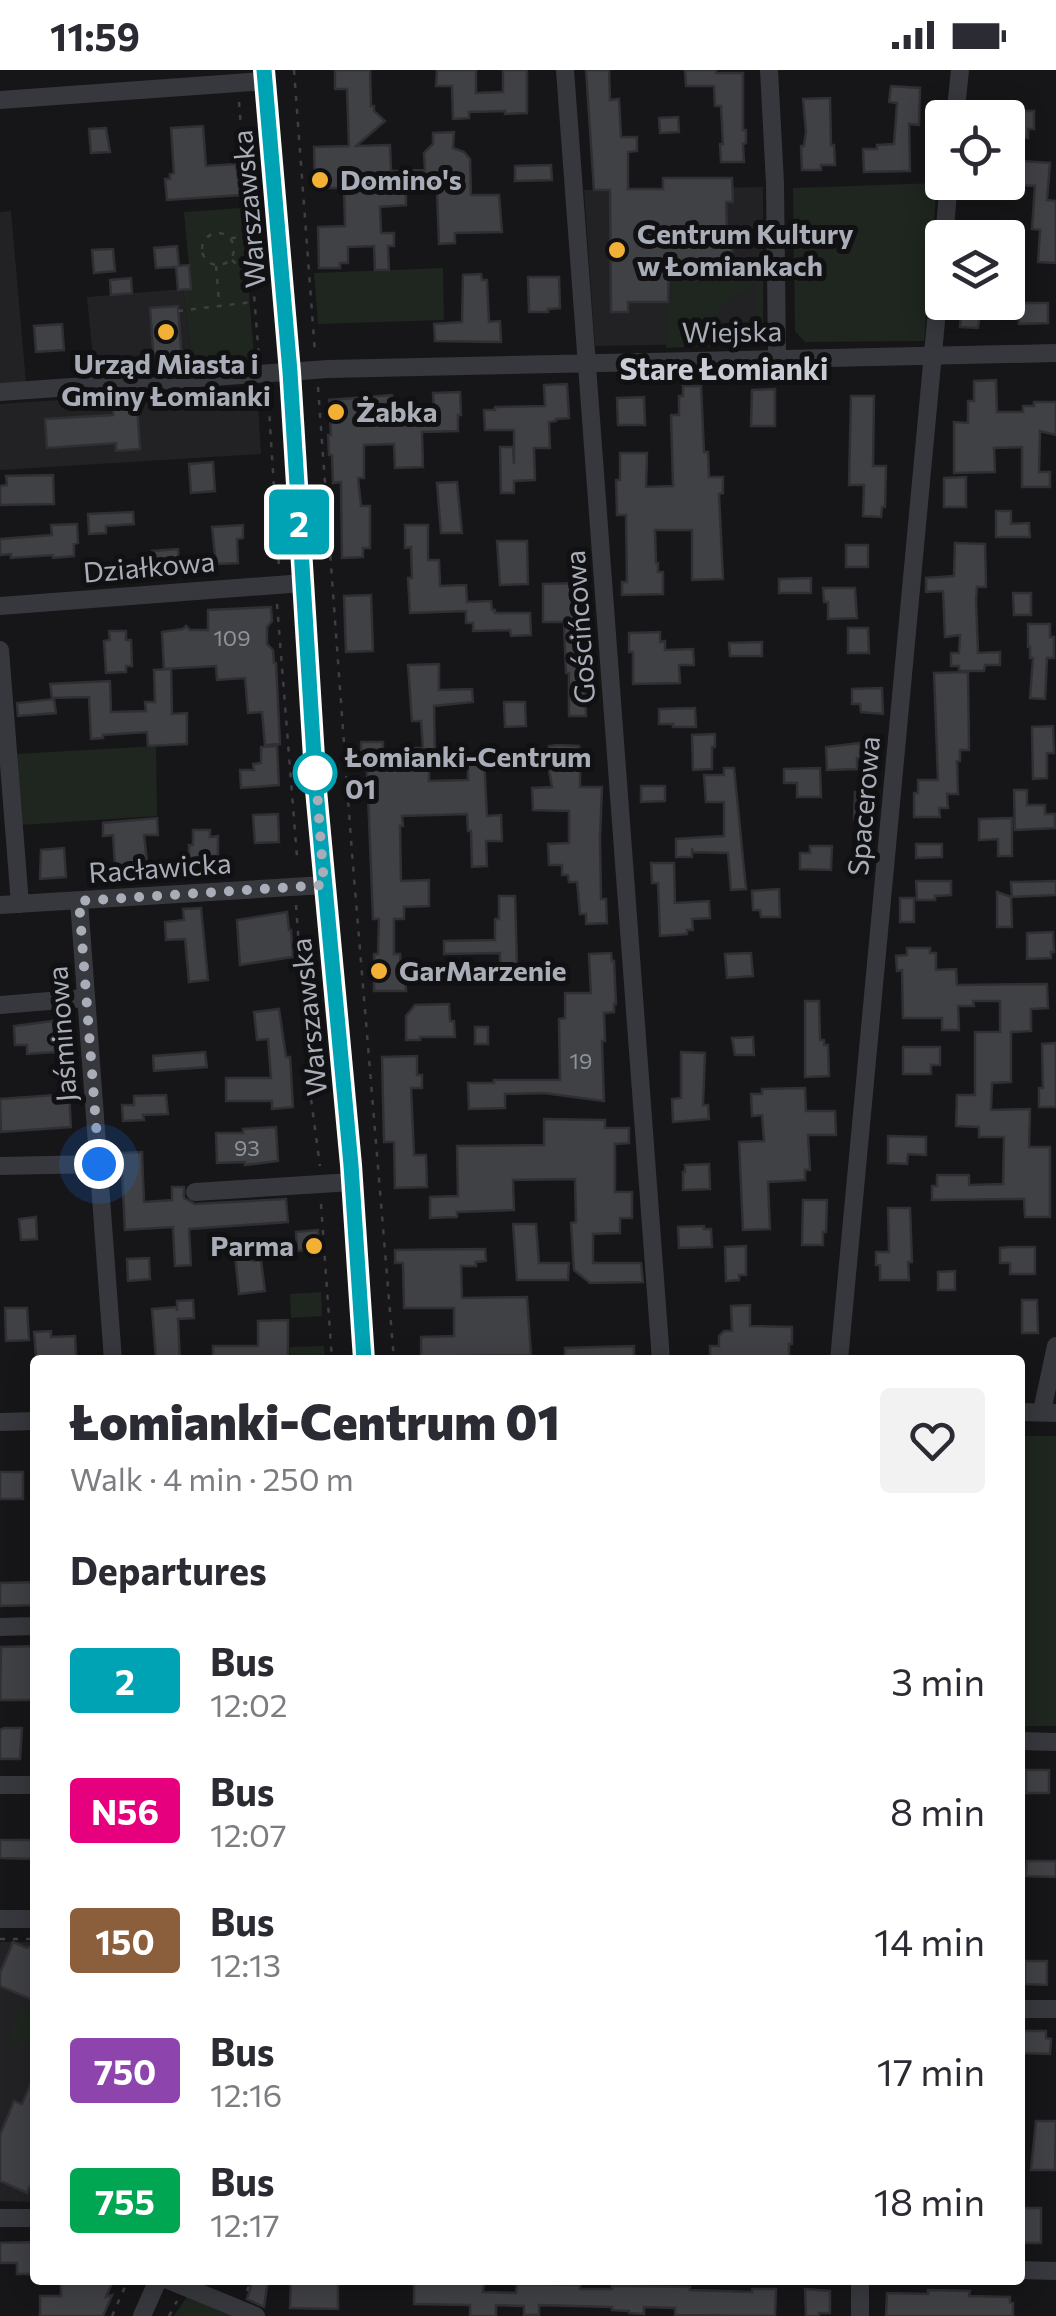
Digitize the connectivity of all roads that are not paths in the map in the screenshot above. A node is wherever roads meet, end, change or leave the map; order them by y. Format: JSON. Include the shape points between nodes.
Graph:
{"nodes":[{"id":1,"x":565,"y":70,"type":"edge"},
{"id":2,"x":770,"y":70,"type":"edge"},
{"id":3,"x":960,"y":70,"type":"edge"},
{"id":4,"x":265,"y":75,"type":"edge"},
{"id":5,"x":0,"y":100,"type":"edge"},
{"id":6,"x":957,"y":100,"type":"edge"},
{"id":7,"x":937,"y":320,"type":"edge"},
{"id":8,"x":1056,"y":353,"type":"edge"},
{"id":9,"x":934,"y":354,"type":"junction"},
{"id":10,"x":777,"y":358,"type":"junction"},
{"id":11,"x":587,"y":364,"type":"junction"},
{"id":12,"x":290,"y":372,"type":"junction"},
{"id":13,"x":0,"y":392,"type":"edge"},
{"id":14,"x":303,"y":583,"type":"junction"},
{"id":15,"x":0,"y":606,"type":"edge"},
{"id":16,"x":0,"y":650,"type":"edge"},
{"id":17,"x":4,"y":756,"type":"edge"},
{"id":18,"x":324,"y":885,"type":"junction"},
{"id":19,"x":79,"y":901,"type":"junction"},
{"id":20,"x":20,"y":904,"type":"junction"},
{"id":21,"x":0,"y":905,"type":"edge"},
{"id":22,"x":86,"y":998,"type":"junction"},
{"id":23,"x":0,"y":1005,"type":"edge"},
{"id":24,"x":99,"y":1164,"type":"junction"},
{"id":25,"x":0,"y":1166,"type":"edge"},
{"id":26,"x":352,"y":1182,"type":"junction"},
{"id":27,"x":195,"y":1192,"type":"dead end"},
{"id":28,"x":1056,"y":1346,"type":"edge"},
{"id":29,"x":113,"y":1355,"type":"edge"},
{"id":30,"x":364,"y":1355,"type":"edge"},
{"id":31,"x":662,"y":1355,"type":"edge"},
{"id":32,"x":839,"y":1355,"type":"edge"},
{"id":33,"x":1049,"y":1412,"type":"edge"},
{"id":34,"x":0,"y":1422,"type":"edge"},
{"id":35,"x":30,"y":1422,"type":"edge"},
{"id":36,"x":30,"y":1626,"type":"edge"},
{"id":37,"x":0,"y":1627,"type":"edge"},
{"id":38,"x":1025,"y":1742,"type":"edge"},
{"id":39,"x":1056,"y":1742,"type":"edge"},
{"id":40,"x":30,"y":1785,"type":"edge"},
{"id":41,"x":0,"y":1786,"type":"edge"},
{"id":42,"x":0,"y":1919,"type":"edge"},
{"id":43,"x":30,"y":1919,"type":"edge"},
{"id":44,"x":1025,"y":2009,"type":"edge"},
{"id":45,"x":1056,"y":2009,"type":"edge"},
{"id":46,"x":0,"y":2218,"type":"edge"},
{"id":47,"x":30,"y":2218,"type":"edge"},
{"id":48,"x":1025,"y":2270,"type":"edge"},
{"id":49,"x":1056,"y":2270,"type":"edge"},
{"id":50,"x":156,"y":2285,"type":"edge"},
{"id":51,"x":180,"y":2285,"type":"edge"},
{"id":52,"x":860,"y":2285,"type":"edge"},
{"id":53,"x":142,"y":2316,"type":"edge"},
{"id":54,"x":256,"y":2316,"type":"edge"},
{"id":55,"x":860,"y":2316,"type":"edge"}],
"edges":[{"from":1,"to":11,"type":"street","name":"Gościńcowa"},
{"from":2,"to":10,"type":"street"},
{"from":3,"to":6,"type":"street"},
{"from":4,"to":5,"type":"street"},
{"from":4,"to":12,"type":"street","name":"Warszawska"},
{"from":7,"to":9,"type":"street","name":"Spacerowa"},
{"from":8,"to":9,"type":"street","name":"Wiejska"},
{"from":9,"to":10,"type":"street","name":"Wiejska"},
{"from":9,"to":32,"type":"street","name":"Spacerowa"},
{"from":10,"to":11,"type":"street","name":"Wiejska"},
{"from":11,"to":12,"type":"street","name":"Wiejska"},
{"from":11,"to":31,"type":"street","name":"Gościńcowa"},
{"from":12,"to":13,"type":"street","name":"Wiejska"},
{"from":12,"to":14,"type":"street","name":"Warszawska"},
{"from":14,"to":15,"type":"street","name":"Działkowa"},
{"from":14,"to":18,"type":"street","name":"Warszawska"},
{"from":16,"to":17,"type":"street"},
{"from":17,"to":20,"type":"street"},
{"from":18,"to":19,"type":"street","name":"Racławicka"},
{"from":18,"to":26,"type":"street","name":"Warszawska"},
{"from":19,"to":20,"type":"street","name":"Racławicka"},
{"from":19,"to":22,"type":"street","name":"Jaśminowa"},
{"from":20,"to":21,"type":"street","name":"Racławicka"},
{"from":22,"to":23,"type":"street"},
{"from":22,"to":24,"type":"street","name":"Jaśminowa"},
{"from":24,"to":25,"type":"street"},
{"from":24,"to":29,"type":"street","name":"Jaśminowa"},
{"from":26,"to":27,"type":"street"},
{"from":26,"to":30,"type":"street","name":"Warszawska"},
{"from":28,"to":33,"type":"street"},
{"from":34,"to":35,"type":"street"},
{"from":36,"to":37,"type":"street"},
{"from":38,"to":39,"type":"street"},
{"from":40,"to":41,"type":"street"},
{"from":42,"to":43,"type":"street"},
{"from":44,"to":45,"type":"street"},
{"from":46,"to":47,"type":"street"},
{"from":48,"to":49,"type":"street"},
{"from":50,"to":53,"type":"street"},
{"from":51,"to":54,"type":"street"},
{"from":52,"to":55,"type":"street"}]}
